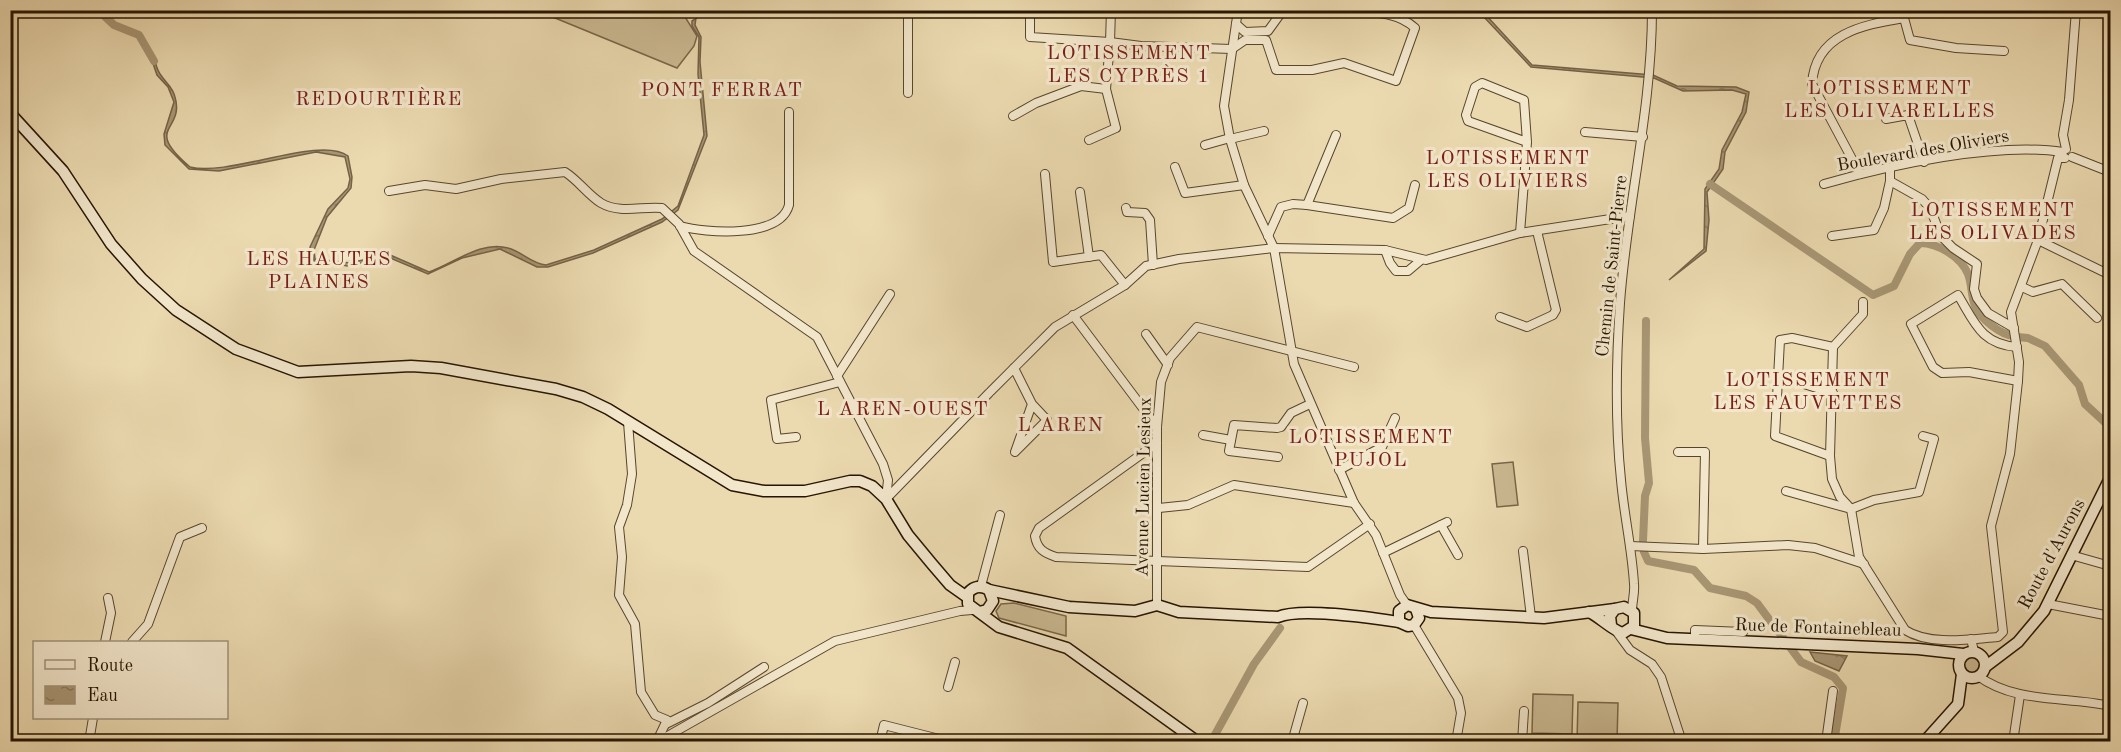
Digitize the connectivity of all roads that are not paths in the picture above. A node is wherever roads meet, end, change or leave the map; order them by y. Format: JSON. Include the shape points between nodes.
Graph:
{"nodes":[{"id":1,"x":908,"y":10,"type":"edge"},
{"id":2,"x":1034,"y":10,"type":"edge"},
{"id":3,"x":1111,"y":10,"type":"edge"},
{"id":4,"x":1238,"y":10,"type":"edge"},
{"id":5,"x":1295,"y":10,"type":"edge"},
{"id":6,"x":1350,"y":10,"type":"edge"},
{"id":7,"x":1652,"y":10,"type":"edge"},
{"id":8,"x":2076,"y":10,"type":"edge"},
{"id":9,"x":1904,"y":14,"type":"edge"},
{"id":10,"x":1236,"y":24,"type":"junction"},
{"id":11,"x":1268,"y":31,"type":"junction"},
{"id":12,"x":1266,"y":40,"type":"junction"},
{"id":13,"x":1110,"y":42,"type":"junction"},
{"id":14,"x":1232,"y":49,"type":"junction"},
{"id":15,"x":2004,"y":51,"type":"dead end"},
{"id":16,"x":1106,"y":89,"type":"junction"},
{"id":17,"x":908,"y":93,"type":"dead end"},
{"id":18,"x":789,"y":112,"type":"dead end"},
{"id":19,"x":10,"y":113,"type":"edge"},
{"id":20,"x":1013,"y":116,"type":"dead end"},
{"id":21,"x":1886,"y":119,"type":"dead end"},
{"id":22,"x":1264,"y":131,"type":"dead end"},
{"id":23,"x":1585,"y":132,"type":"dead end"},
{"id":24,"x":1336,"y":135,"type":"dead end"},
{"id":25,"x":1643,"y":137,"type":"junction"},
{"id":26,"x":1230,"y":138,"type":"junction"},
{"id":27,"x":1089,"y":140,"type":"dead end"},
{"id":28,"x":1527,"y":142,"type":"junction"},
{"id":29,"x":1205,"y":145,"type":"dead end"},
{"id":30,"x":2066,"y":154,"type":"junction"},
{"id":31,"x":1924,"y":162,"type":"junction"},
{"id":32,"x":1175,"y":167,"type":"dead end"},
{"id":33,"x":1890,"y":168,"type":"junction"},
{"id":34,"x":2110,"y":172,"type":"edge"},
{"id":35,"x":1046,"y":174,"type":"dead end"},
{"id":36,"x":1860,"y":174,"type":"junction"},
{"id":37,"x":1890,"y":180,"type":"junction"},
{"id":38,"x":1824,"y":184,"type":"dead end"},
{"id":39,"x":1244,"y":185,"type":"junction"},
{"id":40,"x":1415,"y":185,"type":"dead end"},
{"id":41,"x":389,"y":191,"type":"dead end"},
{"id":42,"x":1080,"y":192,"type":"dead end"},
{"id":43,"x":1307,"y":205,"type":"junction"},
{"id":44,"x":1126,"y":208,"type":"dead end"},
{"id":45,"x":1630,"y":216,"type":"junction"},
{"id":46,"x":680,"y":226,"type":"junction"},
{"id":47,"x":1538,"y":231,"type":"junction"},
{"id":48,"x":1520,"y":233,"type":"junction"},
{"id":49,"x":1268,"y":236,"type":"junction"},
{"id":50,"x":1832,"y":236,"type":"dead end"},
{"id":51,"x":2038,"y":240,"type":"junction"},
{"id":52,"x":1274,"y":248,"type":"junction"},
{"id":53,"x":1385,"y":250,"type":"junction"},
{"id":54,"x":1089,"y":257,"type":"junction"},
{"id":55,"x":1421,"y":260,"type":"junction"},
{"id":56,"x":1153,"y":265,"type":"junction"},
{"id":57,"x":2110,"y":275,"type":"edge"},
{"id":58,"x":1125,"y":285,"type":"junction"},
{"id":59,"x":2022,"y":287,"type":"junction"},
{"id":60,"x":890,"y":294,"type":"dead end"},
{"id":61,"x":1863,"y":302,"type":"dead end"},
{"id":62,"x":1073,"y":315,"type":"junction"},
{"id":63,"x":1500,"y":317,"type":"dead end"},
{"id":64,"x":2097,"y":318,"type":"dead end"},
{"id":65,"x":2014,"y":328,"type":"junction"},
{"id":66,"x":1146,"y":334,"type":"dead end"},
{"id":67,"x":2017,"y":346,"type":"junction"},
{"id":68,"x":1833,"y":347,"type":"junction"},
{"id":69,"x":1291,"y":352,"type":"junction"},
{"id":70,"x":1168,"y":365,"type":"junction"},
{"id":71,"x":1354,"y":367,"type":"dead end"},
{"id":72,"x":1014,"y":369,"type":"junction"},
{"id":73,"x":1779,"y":376,"type":"junction"},
{"id":74,"x":839,"y":379,"type":"junction"},
{"id":75,"x":2018,"y":381,"type":"junction"},
{"id":76,"x":1833,"y":393,"type":"junction"},
{"id":77,"x":1032,"y":404,"type":"junction"},
{"id":78,"x":1310,"y":404,"type":"junction"},
{"id":79,"x":1395,"y":418,"type":"dead end"},
{"id":80,"x":628,"y":422,"type":"junction"},
{"id":81,"x":1157,"y":427,"type":"junction"},
{"id":82,"x":1203,"y":435,"type":"dead end"},
{"id":83,"x":1923,"y":436,"type":"dead end"},
{"id":84,"x":796,"y":437,"type":"dead end"},
{"id":85,"x":1231,"y":440,"type":"junction"},
{"id":86,"x":1158,"y":443,"type":"junction"},
{"id":87,"x":1678,"y":452,"type":"dead end"},
{"id":88,"x":1830,"y":456,"type":"junction"},
{"id":89,"x":1278,"y":457,"type":"dead end"},
{"id":90,"x":1340,"y":470,"type":"junction"},
{"id":91,"x":2110,"y":478,"type":"edge"},
{"id":92,"x":1786,"y":490,"type":"dead end"},
{"id":93,"x":886,"y":498,"type":"junction"},
{"id":94,"x":1354,"y":502,"type":"junction"},
{"id":95,"x":1159,"y":507,"type":"junction"},
{"id":96,"x":1851,"y":510,"type":"junction"},
{"id":97,"x":1000,"y":515,"type":"dead end"},
{"id":98,"x":1370,"y":524,"type":"junction"},
{"id":99,"x":202,"y":528,"type":"dead end"},
{"id":100,"x":1630,"y":546,"type":"junction"},
{"id":101,"x":1703,"y":549,"type":"junction"},
{"id":102,"x":1523,"y":551,"type":"dead end"},
{"id":103,"x":1383,"y":553,"type":"junction"},
{"id":104,"x":1458,"y":555,"type":"dead end"},
{"id":105,"x":2071,"y":555,"type":"junction"},
{"id":106,"x":1158,"y":561,"type":"junction"},
{"id":107,"x":1864,"y":564,"type":"junction"},
{"id":108,"x":2110,"y":566,"type":"edge"},
{"id":109,"x":1632,"y":596,"type":"junction"},
{"id":110,"x":108,"y":598,"type":"dead end"},
{"id":111,"x":981,"y":599,"type":"junction"},
{"id":112,"x":2048,"y":604,"type":"junction"},
{"id":113,"x":1157,"y":605,"type":"junction"},
{"id":114,"x":1617,"y":608,"type":"junction"},
{"id":115,"x":1589,"y":612,"type":"junction"},
{"id":116,"x":1408,"y":614,"type":"junction"},
{"id":117,"x":2110,"y":616,"type":"edge"},
{"id":118,"x":1531,"y":617,"type":"junction"},
{"id":119,"x":1632,"y":623,"type":"junction"},
{"id":120,"x":1613,"y":628,"type":"junction"},
{"id":121,"x":1743,"y":632,"type":"dead end"},
{"id":122,"x":1695,"y":639,"type":"junction"},
{"id":123,"x":1971,"y":639,"type":"junction"},
{"id":124,"x":105,"y":641,"type":"edge"},
{"id":125,"x":133,"y":641,"type":"edge"},
{"id":126,"x":1643,"y":657,"type":"junction"},
{"id":127,"x":955,"y":662,"type":"dead end"},
{"id":128,"x":1973,"y":664,"type":"junction"},
{"id":129,"x":764,"y":667,"type":"dead end"},
{"id":130,"x":948,"y":687,"type":"dead end"},
{"id":131,"x":1833,"y":691,"type":"dead end"},
{"id":132,"x":2020,"y":695,"type":"junction"},
{"id":133,"x":1303,"y":703,"type":"dead end"},
{"id":134,"x":2110,"y":706,"type":"edge"},
{"id":135,"x":1524,"y":711,"type":"dead end"},
{"id":136,"x":93,"y":719,"type":"edge"},
{"id":137,"x":666,"y":724,"type":"junction"},
{"id":138,"x":89,"y":741,"type":"edge"},
{"id":139,"x":660,"y":741,"type":"edge"},
{"id":140,"x":880,"y":741,"type":"edge"},
{"id":141,"x":951,"y":741,"type":"edge"},
{"id":142,"x":1198,"y":741,"type":"edge"},
{"id":143,"x":1292,"y":741,"type":"edge"},
{"id":144,"x":1456,"y":741,"type":"edge"},
{"id":145,"x":1522,"y":741,"type":"edge"},
{"id":146,"x":1682,"y":741,"type":"edge"},
{"id":147,"x":1826,"y":741,"type":"edge"},
{"id":148,"x":1924,"y":741,"type":"edge"},
{"id":149,"x":2013,"y":741,"type":"edge"}],
"edges":[{"from":1,"to":17,"type":"street"},
{"from":2,"to":13,"type":"street","via":[[1030,14],[1030,37]]},
{"from":3,"to":13,"type":"street"},
{"from":4,"to":10,"type":"street"},
{"from":5,"to":11,"type":"street","via":[[1281,13]]},
{"from":6,"to":12,"type":"street","via":[[1406,20],[1415,28],[1396,81],[1344,63],[1312,70],[1276,70]]},
{"from":7,"to":25,"type":"street","name":"Chemin de Saint-Pierre"},
{"from":8,"to":30,"type":"street","via":[[2063,135]]},
{"from":9,"to":15,"type":"street","via":[[1910,40]]},
{"from":9,"to":36,"type":"street","via":[[1845,34],[1823,49],[1813,68],[1812,84]]},
{"from":10,"to":11,"type":"street","via":[[1245,32]]},
{"from":10,"to":14,"type":"street"},
{"from":11,"to":12,"type":"street"},
{"from":12,"to":14,"type":"street","via":[[1245,40]]},
{"from":13,"to":14,"type":"street"},
{"from":13,"to":16,"type":"street"},
{"from":14,"to":26,"type":"street","via":[[1224,102]]},
{"from":16,"to":20,"type":"street","via":[[1081,86]]},
{"from":16,"to":27,"type":"street","via":[[1116,128]]},
{"from":18,"to":46,"type":"street","via":[[789,205],[784,214],[746,232]]},
{"from":19,"to":80,"type":"street","via":[[63,171],[111,244],[142,279],[177,310],[236,349],[298,372],[411,366],[556,388],[583,397]]},
{"from":21,"to":31,"type":"street","via":[[1908,115]]},
{"from":22,"to":26,"type":"street"},
{"from":23,"to":25,"type":"street"},
{"from":24,"to":43,"type":"street"},
{"from":25,"to":45,"type":"street","name":"Chemin de Saint-Pierre"},
{"from":26,"to":29,"type":"street"},
{"from":26,"to":39,"type":"street"},
{"from":28,"to":28,"type":"street","via":[[1524,100],[1482,83],[1475,87],[1468,121]]},
{"from":28,"to":48,"type":"street"},
{"from":30,"to":31,"type":"street","name":"Boulevard des Oliviers","via":[[2042,149],[2003,150]]},
{"from":30,"to":34,"type":"street","name":"Boulevard des Oliviers"},
{"from":30,"to":51,"type":"street","via":[[2058,158]]},
{"from":31,"to":33,"type":"street","name":"Boulevard des Oliviers"},
{"from":32,"to":39,"type":"street","via":[[1185,193]]},
{"from":33,"to":36,"type":"street","name":"Boulevard des Oliviers"},
{"from":33,"to":37,"type":"street"},
{"from":35,"to":54,"type":"street","via":[[1053,262]]},
{"from":36,"to":38,"type":"street","name":"Boulevard des Oliviers"},
{"from":37,"to":50,"type":"street","via":[[1874,231]]},
{"from":37,"to":65,"type":"street","via":[[1922,199],[1941,236],[1977,264],[1977,298],[1988,313]]},
{"from":39,"to":49,"type":"street"},
{"from":40,"to":43,"type":"street","via":[[1409,208],[1393,218]]},
{"from":41,"to":46,"type":"street","via":[[425,185],[456,189],[565,172],[601,203],[644,210],[657,207]]},
{"from":42,"to":54,"type":"street"},
{"from":43,"to":49,"type":"street","via":[[1281,207]]},
{"from":44,"to":56,"type":"street","via":[[1132,214],[1145,213],[1150,220]]},
{"from":45,"to":47,"type":"street"},
{"from":45,"to":100,"type":"street","name":"Chemin de Saint-Pierre","via":[[1616,383],[1621,479]]},
{"from":46,"to":74,"type":"street","via":[[694,251],[817,338]]},
{"from":47,"to":48,"type":"street"},
{"from":47,"to":63,"type":"street","via":[[1556,310],[1527,327]]},
{"from":48,"to":55,"type":"street"},
{"from":49,"to":52,"type":"street"},
{"from":51,"to":57,"type":"street"},
{"from":51,"to":59,"type":"street"},
{"from":52,"to":53,"type":"street"},
{"from":52,"to":56,"type":"street"},
{"from":52,"to":69,"type":"street"},
{"from":53,"to":55,"type":"street"},
{"from":53,"to":55,"type":"street","via":[[1396,271],[1408,271]]},
{"from":54,"to":58,"type":"street","via":[[1101,255]]},
{"from":56,"to":58,"type":"street","via":[[1146,266]]},
{"from":58,"to":62,"type":"street"},
{"from":59,"to":64,"type":"street","via":[[2033,291],[2062,284]]},
{"from":59,"to":65,"type":"street","via":[[2011,312]]},
{"from":60,"to":74,"type":"street"},
{"from":61,"to":68,"type":"street","via":[[1863,314]]},
{"from":62,"to":72,"type":"street","via":[[1055,327]]},
{"from":62,"to":81,"type":"street"},
{"from":65,"to":67,"type":"street"},
{"from":66,"to":70,"type":"street"},
{"from":67,"to":75,"type":"street"},
{"from":67,"to":75,"type":"street","via":[[1992,342],[1979,330],[1958,295],[1911,324],[1933,367],[1942,373],[1969,372]]},
{"from":68,"to":73,"type":"street","via":[[1792,338],[1780,340]]},
{"from":68,"to":76,"type":"street"},
{"from":69,"to":70,"type":"street","name":"Avenue Lucien Lesieux","via":[[1197,327]]},
{"from":69,"to":71,"type":"street","name":"Avenue Lucien Lesieux"},
{"from":69,"to":78,"type":"street"},
{"from":70,"to":81,"type":"street","name":"Avenue Lucien Lesieux","via":[[1161,382]]},
{"from":72,"to":77,"type":"street"},
{"from":72,"to":93,"type":"street"},
{"from":73,"to":76,"type":"street"},
{"from":73,"to":88,"type":"street","via":[[1776,436]]},
{"from":74,"to":84,"type":"street","via":[[771,400],[777,440]]},
{"from":74,"to":93,"type":"street","via":[[883,464],[888,480]]},
{"from":75,"to":123,"type":"street","via":[[2010,454],[1991,526],[2003,632],[1998,637]]},
{"from":76,"to":88,"type":"street"},
{"from":77,"to":77,"type":"street","via":[[1029,414],[1016,452],[1047,420]]},
{"from":78,"to":85,"type":"street","via":[[1291,413],[1281,427],[1234,425]]},
{"from":78,"to":90,"type":"street"},
{"from":79,"to":90,"type":"street","via":[[1382,447]]},
{"from":80,"to":93,"type":"street","via":[[732,485],[764,491],[805,491],[860,481]]},
{"from":80,"to":137,"type":"street","via":[[632,474],[619,527],[619,594],[635,624],[641,692],[649,709],[665,717]]},
{"from":81,"to":86,"type":"street","name":"Avenue Lucien Lesieux"},
{"from":82,"to":85,"type":"street"},
{"from":83,"to":96,"type":"street","via":[[1934,439],[1919,492],[1874,500]]},
{"from":85,"to":89,"type":"street","via":[[1229,451]]},
{"from":86,"to":95,"type":"street","name":"Avenue Lucien Lesieux"},
{"from":86,"to":106,"type":"street","via":[[1039,528],[1035,536],[1045,554],[1056,557]]},
{"from":87,"to":101,"type":"street","via":[[1705,452]]},
{"from":88,"to":96,"type":"street","via":[[1832,479]]},
{"from":90,"to":94,"type":"street"},
{"from":91,"to":105,"type":"street","name":"Route d'Aurons"},
{"from":92,"to":96,"type":"street"},
{"from":93,"to":111,"type":"street","via":[[908,535],[955,588]]},
{"from":94,"to":95,"type":"street","via":[[1234,485],[1188,506]]},
{"from":94,"to":98,"type":"street"},
{"from":95,"to":106,"type":"street","name":"Avenue Lucien Lesieux"},
{"from":96,"to":107,"type":"street","via":[[1859,557]]},
{"from":97,"to":111,"type":"street"},
{"from":98,"to":103,"type":"street"},
{"from":98,"to":106,"type":"street","via":[[1308,567]]},
{"from":99,"to":125,"type":"street","via":[[180,537],[148,624]]},
{"from":100,"to":101,"type":"street"},
{"from":100,"to":109,"type":"street","name":"Chemin de Saint-Pierre"},
{"from":101,"to":107,"type":"street","via":[[1797,546]]},
{"from":102,"to":118,"type":"street"},
{"from":103,"to":104,"type":"street","via":[[1444,523]]},
{"from":103,"to":116,"type":"street"},
{"from":105,"to":108,"type":"street"},
{"from":105,"to":112,"type":"street","name":"Route d'Aurons"},
{"from":106,"to":113,"type":"street","name":"Avenue Lucien Lesieux"},
{"from":107,"to":123,"type":"street","via":[[1905,630],[1924,638]]},
{"from":109,"to":114,"type":"street"},
{"from":109,"to":119,"type":"street","name":"Chemin de Saint-Pierre"},
{"from":110,"to":124,"type":"street","via":[[111,613]]},
{"from":111,"to":113,"type":"street","via":[[1010,594],[1066,607],[1135,611]]},
{"from":111,"to":139,"type":"street","via":[[960,611],[835,641]]},
{"from":111,"to":142,"type":"street","via":[[991,622],[1067,648]]},
{"from":112,"to":117,"type":"street"},
{"from":112,"to":128,"type":"street","name":"Route d'Aurons","via":[[2018,642]]},
{"from":113,"to":116,"type":"street","via":[[1179,612],[1278,617],[1288,613],[1379,619]]},
{"from":114,"to":115,"type":"street"},
{"from":114,"to":119,"type":"street"},
{"from":114,"to":120,"type":"street","via":[[1610,616]]},
{"from":115,"to":118,"type":"street"},
{"from":115,"to":120,"type":"street"},
{"from":116,"to":118,"type":"street"},
{"from":116,"to":144,"type":"street","via":[[1458,698],[1461,713]]},
{"from":119,"to":120,"type":"street"},
{"from":119,"to":122,"type":"street","name":"Rue de Fontainebleau","via":[[1667,638]]},
{"from":119,"to":126,"type":"street","name":"Chemin de Saint-Pierre","via":[[1629,638]]},
{"from":120,"to":126,"type":"street","name":"Chemin de Saint-Pierre","via":[[1630,650]]},
{"from":121,"to":122,"type":"street","name":"Rue de Fontainebleau","via":[[1695,630]]},
{"from":122,"to":128,"type":"street","name":"Rue de Fontainebleau","via":[[1918,649]]},
{"from":123,"to":128,"type":"street"},
{"from":126,"to":146,"type":"street","name":"Chemin de Saint-Pierre","via":[[1661,677]]},
{"from":127,"to":130,"type":"street"},
{"from":128,"to":132,"type":"street","via":[[1991,685]]},
{"from":128,"to":148,"type":"street","via":[[1958,704]]},
{"from":129,"to":137,"type":"street"},
{"from":131,"to":147,"type":"street"},
{"from":132,"to":134,"type":"street"},
{"from":132,"to":149,"type":"street"},
{"from":133,"to":143,"type":"street"},
{"from":135,"to":145,"type":"street"},
{"from":136,"to":138,"type":"street"},
{"from":137,"to":139,"type":"street"},
{"from":140,"to":141,"type":"street","via":[[884,725]]}]}
